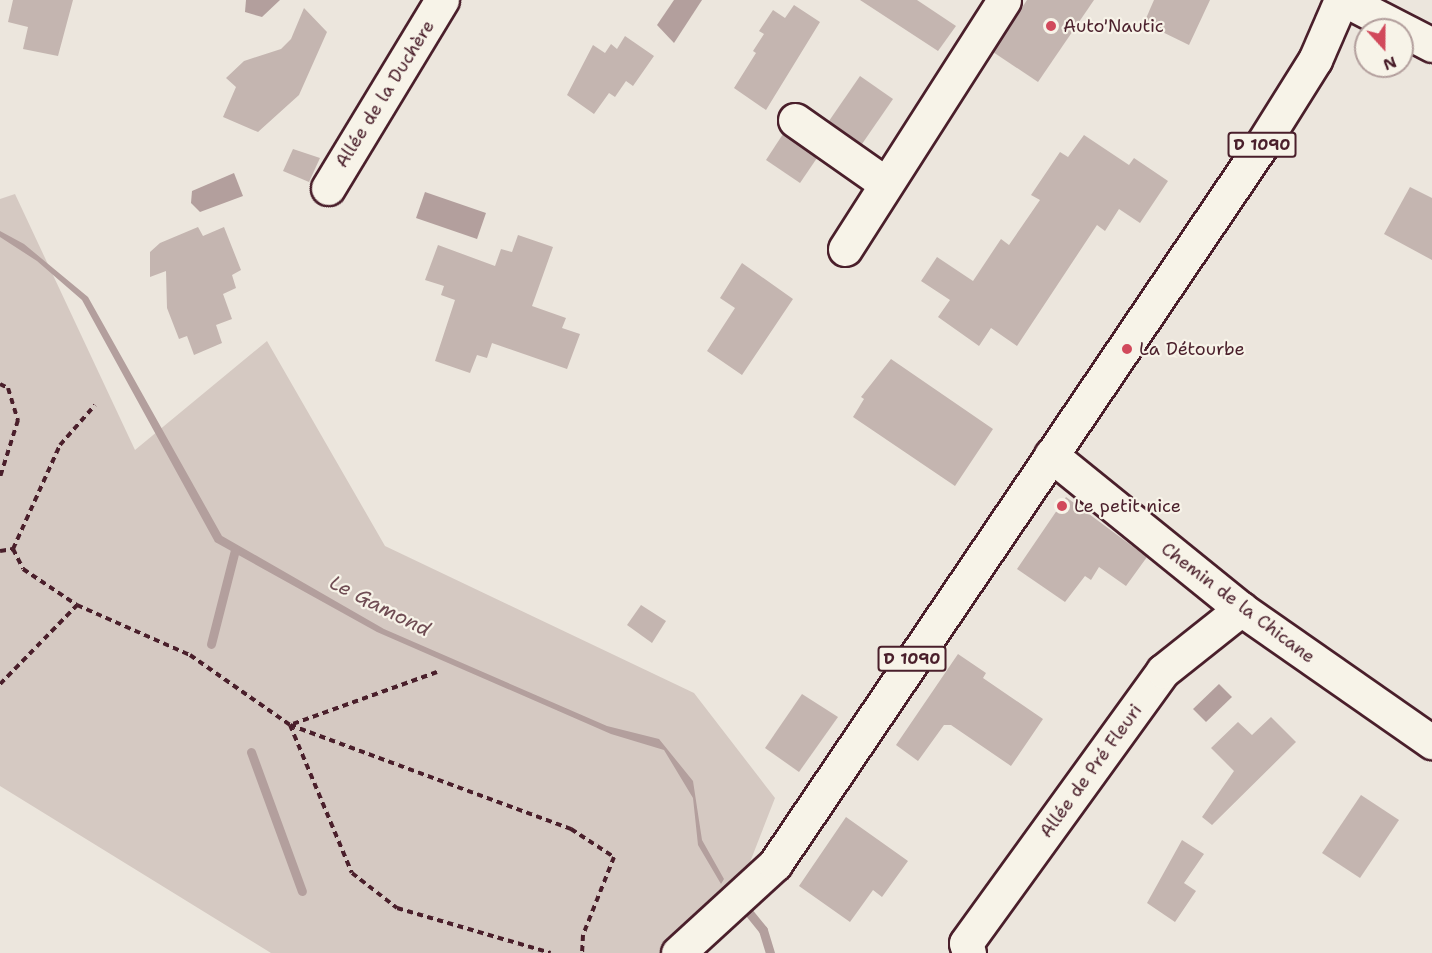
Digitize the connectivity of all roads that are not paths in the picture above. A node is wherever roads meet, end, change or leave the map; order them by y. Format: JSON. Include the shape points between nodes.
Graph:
{"nodes":[{"id":1,"x":442,"y":0,"type":"edge"},
{"id":2,"x":1004,"y":0,"type":"edge"},
{"id":3,"x":1343,"y":0,"type":"edge"},
{"id":4,"x":1432,"y":45,"type":"edge"},
{"id":5,"x":795,"y":120,"type":"dead end"},
{"id":6,"x":886,"y":184,"type":"junction"},
{"id":7,"x":328,"y":188,"type":"dead end"},
{"id":8,"x":845,"y":249,"type":"dead end"},
{"id":9,"x":1051,"y":455,"type":"junction"},
{"id":10,"x":1241,"y":609,"type":"junction"},
{"id":11,"x":1432,"y":742,"type":"edge"},
{"id":12,"x":688,"y":944,"type":"edge"},
{"id":13,"x":969,"y":953,"type":"edge"}],
"edges":[{"from":1,"to":7,"type":"street","name":"Allée de la Duchère"},
{"from":2,"to":6,"type":"street"},
{"from":3,"to":4,"type":"street"},
{"from":3,"to":9,"type":"street","number":"D 1090","via":[[1298,90]]},
{"from":5,"to":6,"type":"street"},
{"from":6,"to":8,"type":"street"},
{"from":9,"to":10,"type":"street","name":"Chemin de la Chicane"},
{"from":9,"to":12,"type":"street","number":"D 1090","via":[[775,864]]},
{"from":10,"to":11,"type":"street","name":"Chemin de la Chicane"},
{"from":10,"to":13,"type":"street","name":"Allée de Pré Fleuri","via":[[1162,671],[966,943]]}]}
